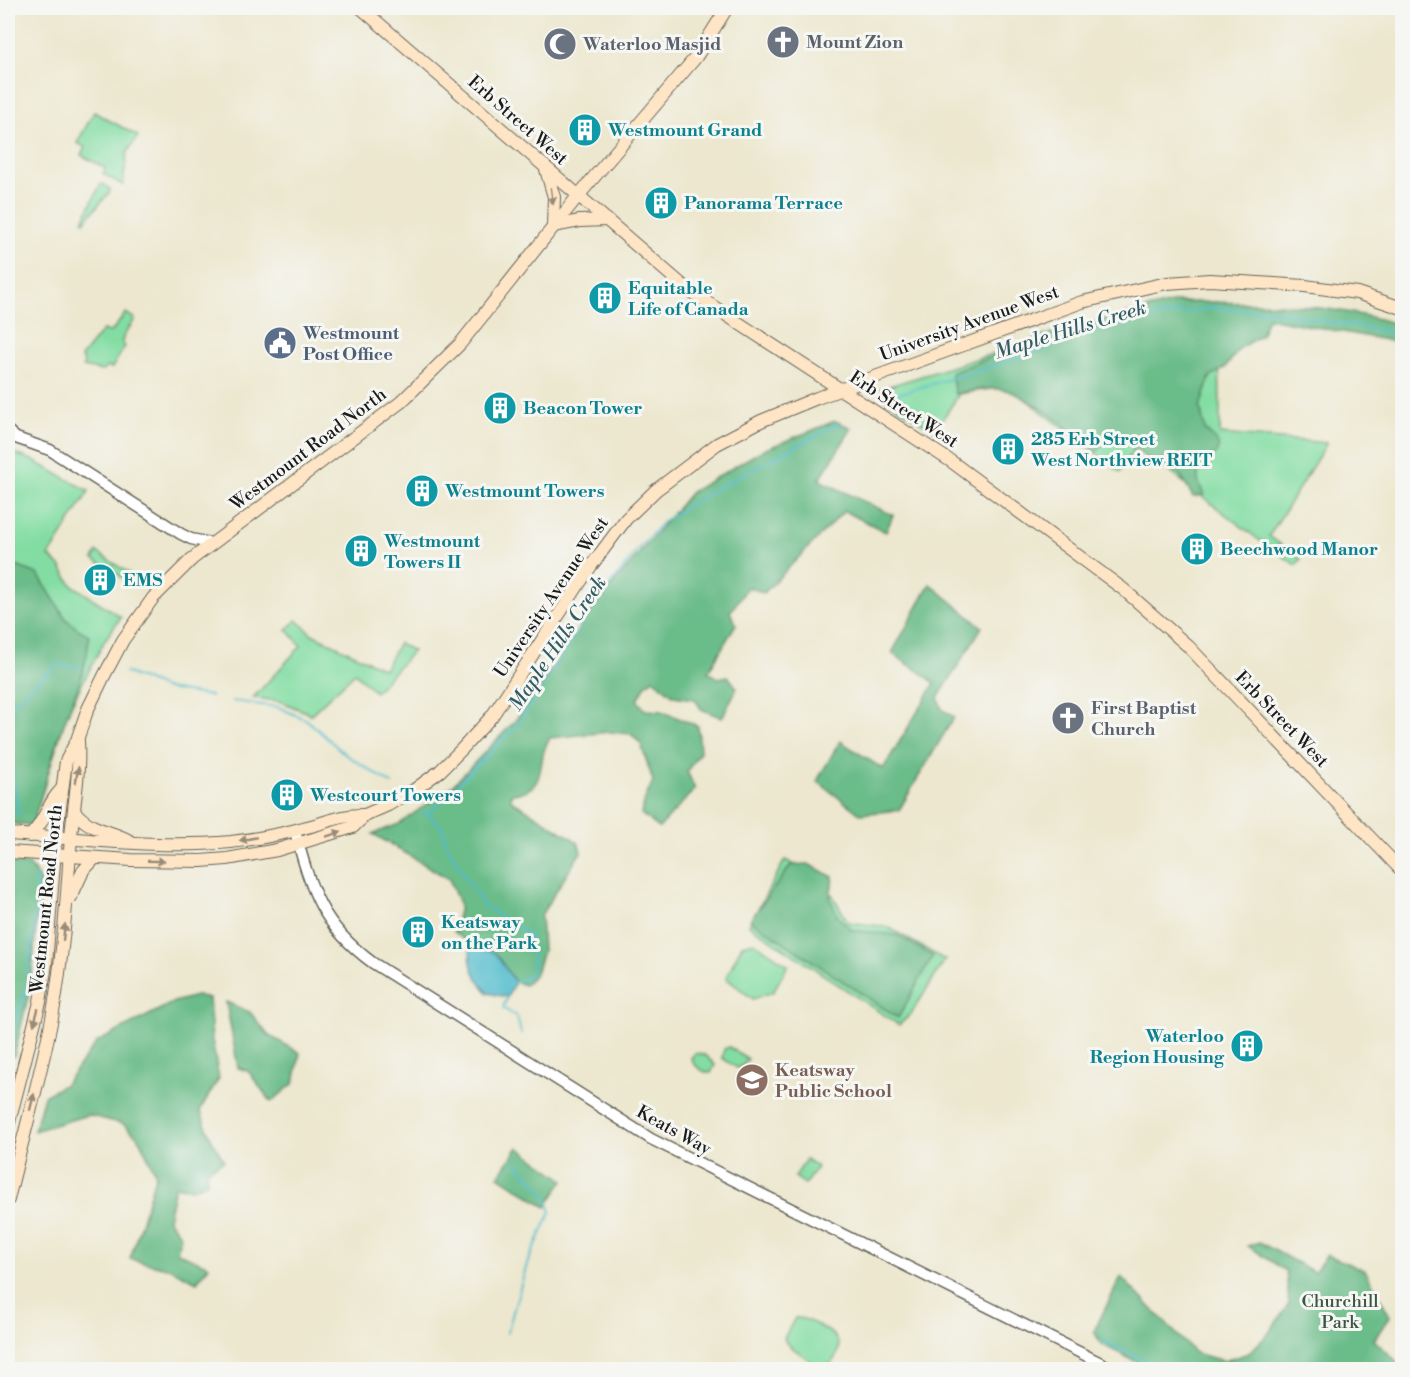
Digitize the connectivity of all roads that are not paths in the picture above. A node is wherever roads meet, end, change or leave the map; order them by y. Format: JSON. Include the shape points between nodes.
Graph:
{"nodes":[{"id":1,"x":361,"y":8,"type":"edge"},
{"id":2,"x":727,"y":8,"type":"edge"},
{"id":3,"x":545,"y":166,"type":"junction"},
{"id":4,"x":578,"y":195,"type":"junction"},
{"id":5,"x":607,"y":220,"type":"junction"},
{"id":6,"x":553,"y":226,"type":"junction"},
{"id":7,"x":1402,"y":308,"type":"edge"},
{"id":8,"x":840,"y":389,"type":"junction"},
{"id":9,"x":10,"y":436,"type":"edge"},
{"id":10,"x":211,"y":543,"type":"junction"},
{"id":11,"x":77,"y":740,"type":"junction"},
{"id":12,"x":62,"y":789,"type":"junction"},
{"id":13,"x":74,"y":811,"type":"junction"},
{"id":14,"x":365,"y":815,"type":"junction"},
{"id":15,"x":295,"y":831,"type":"junction"},
{"id":16,"x":8,"y":834,"type":"edge"},
{"id":17,"x":30,"y":836,"type":"junction"},
{"id":18,"x":56,"y":838,"type":"junction"},
{"id":19,"x":71,"y":839,"type":"junction"},
{"id":20,"x":133,"y":843,"type":"junction"},
{"id":21,"x":299,"y":844,"type":"junction"},
{"id":22,"x":8,"y":852,"type":"edge"},
{"id":23,"x":55,"y":855,"type":"junction"},
{"id":24,"x":70,"y":856,"type":"junction"},
{"id":25,"x":95,"y":858,"type":"junction"},
{"id":26,"x":1402,"y":871,"type":"edge"},
{"id":27,"x":68,"y":904,"type":"junction"},
{"id":28,"x":8,"y":1126,"type":"edge"},
{"id":29,"x":8,"y":1200,"type":"edge"},
{"id":30,"x":1115,"y":1370,"type":"edge"}],
"edges":[{"from":1,"to":3,"type":"main road","name":"Erb Street West"},
{"from":2,"to":4,"type":"main road","name":"Westmount Road North","via":[[696,57]]},
{"from":3,"to":4,"type":"main road","name":"Erb Street West"},
{"from":3,"to":6,"type":"main road","one_way":true,"via":[[554,197]]},
{"from":4,"to":5,"type":"main road","name":"Erb Street West"},
{"from":4,"to":6,"type":"main road","name":"Westmount Road North"},
{"from":5,"to":6,"type":"main road"},
{"from":5,"to":8,"type":"main road","name":"Erb Street West","via":[[688,290]]},
{"from":6,"to":10,"type":"main road","name":"Westmount Road North","via":[[460,344],[423,382]]},
{"from":7,"to":8,"type":"main road","name":"University Avenue West","via":[[1357,293],[1305,286],[1210,280],[1167,283],[1082,302]]},
{"from":8,"to":14,"type":"main road","name":"University Avenue West","via":[[761,421],[717,444],[656,490],[626,519],[591,566],[492,716],[440,771],[414,790]]},
{"from":8,"to":26,"type":"main road","name":"Erb Street West","via":[[952,462],[1123,589],[1188,646]]},
{"from":9,"to":10,"type":"street","via":[[50,450],[181,534]]},
{"from":10,"to":11,"type":"main road","name":"Westmount Road North","via":[[167,582],[123,640]]},
{"from":11,"to":12,"type":"main road","name":"Westmount Road North","via":[[66,760]]},
{"from":13,"to":11,"type":"main road","name":"Westmount Road North","one_way":true,"via":[[79,764]]},
{"from":12,"to":17,"type":"main road","via":[[53,796],[44,820]]},
{"from":12,"to":18,"type":"main road","name":"Westmount Road North"},
{"from":13,"to":19,"type":"main road","name":"Westmount Road North"},
{"from":13,"to":20,"type":"main road","via":[[89,826]]},
{"from":14,"to":15,"type":"main road","name":"University Avenue West","via":[[350,814]]},
{"from":21,"to":14,"type":"main road","name":"University Avenue West","one_way":true,"via":[[353,827]]},
{"from":15,"to":20,"type":"main road","name":"University Avenue West","one_way":true,"via":[[219,843]]},
{"from":15,"to":21,"type":"street","name":"Keats Way"},
{"from":16,"to":17,"type":"main road","name":"University Avenue West"},
{"from":17,"to":18,"type":"main road","name":"University Avenue West"},
{"from":18,"to":19,"type":"main road","name":"University Avenue West"},
{"from":18,"to":23,"type":"main road","name":"Westmount Road North"},
{"from":19,"to":20,"type":"main road","name":"University Avenue West"},
{"from":19,"to":24,"type":"main road","name":"Westmount Road North"},
{"from":25,"to":21,"type":"main road","name":"University Avenue West","one_way":true,"via":[[209,860]]},
{"from":21,"to":30,"type":"street","name":"Keats Way","via":[[309,879],[328,920],[345,941],[373,963],[651,1139]]},
{"from":22,"to":23,"type":"main road","name":"University Avenue West"},
{"from":23,"to":24,"type":"main road","name":"University Avenue West"},
{"from":23,"to":28,"type":"main road","name":"Westmount Road North","one_way":true,"via":[[40,1002]]},
{"from":24,"to":25,"type":"main road","name":"University Avenue West"},
{"from":24,"to":27,"type":"main road","name":"Westmount Road North"},
{"from":25,"to":27,"type":"main road","via":[[83,871]]},
{"from":29,"to":27,"type":"main road","name":"Westmount Road North","one_way":true,"via":[[52,1019]]}]}
